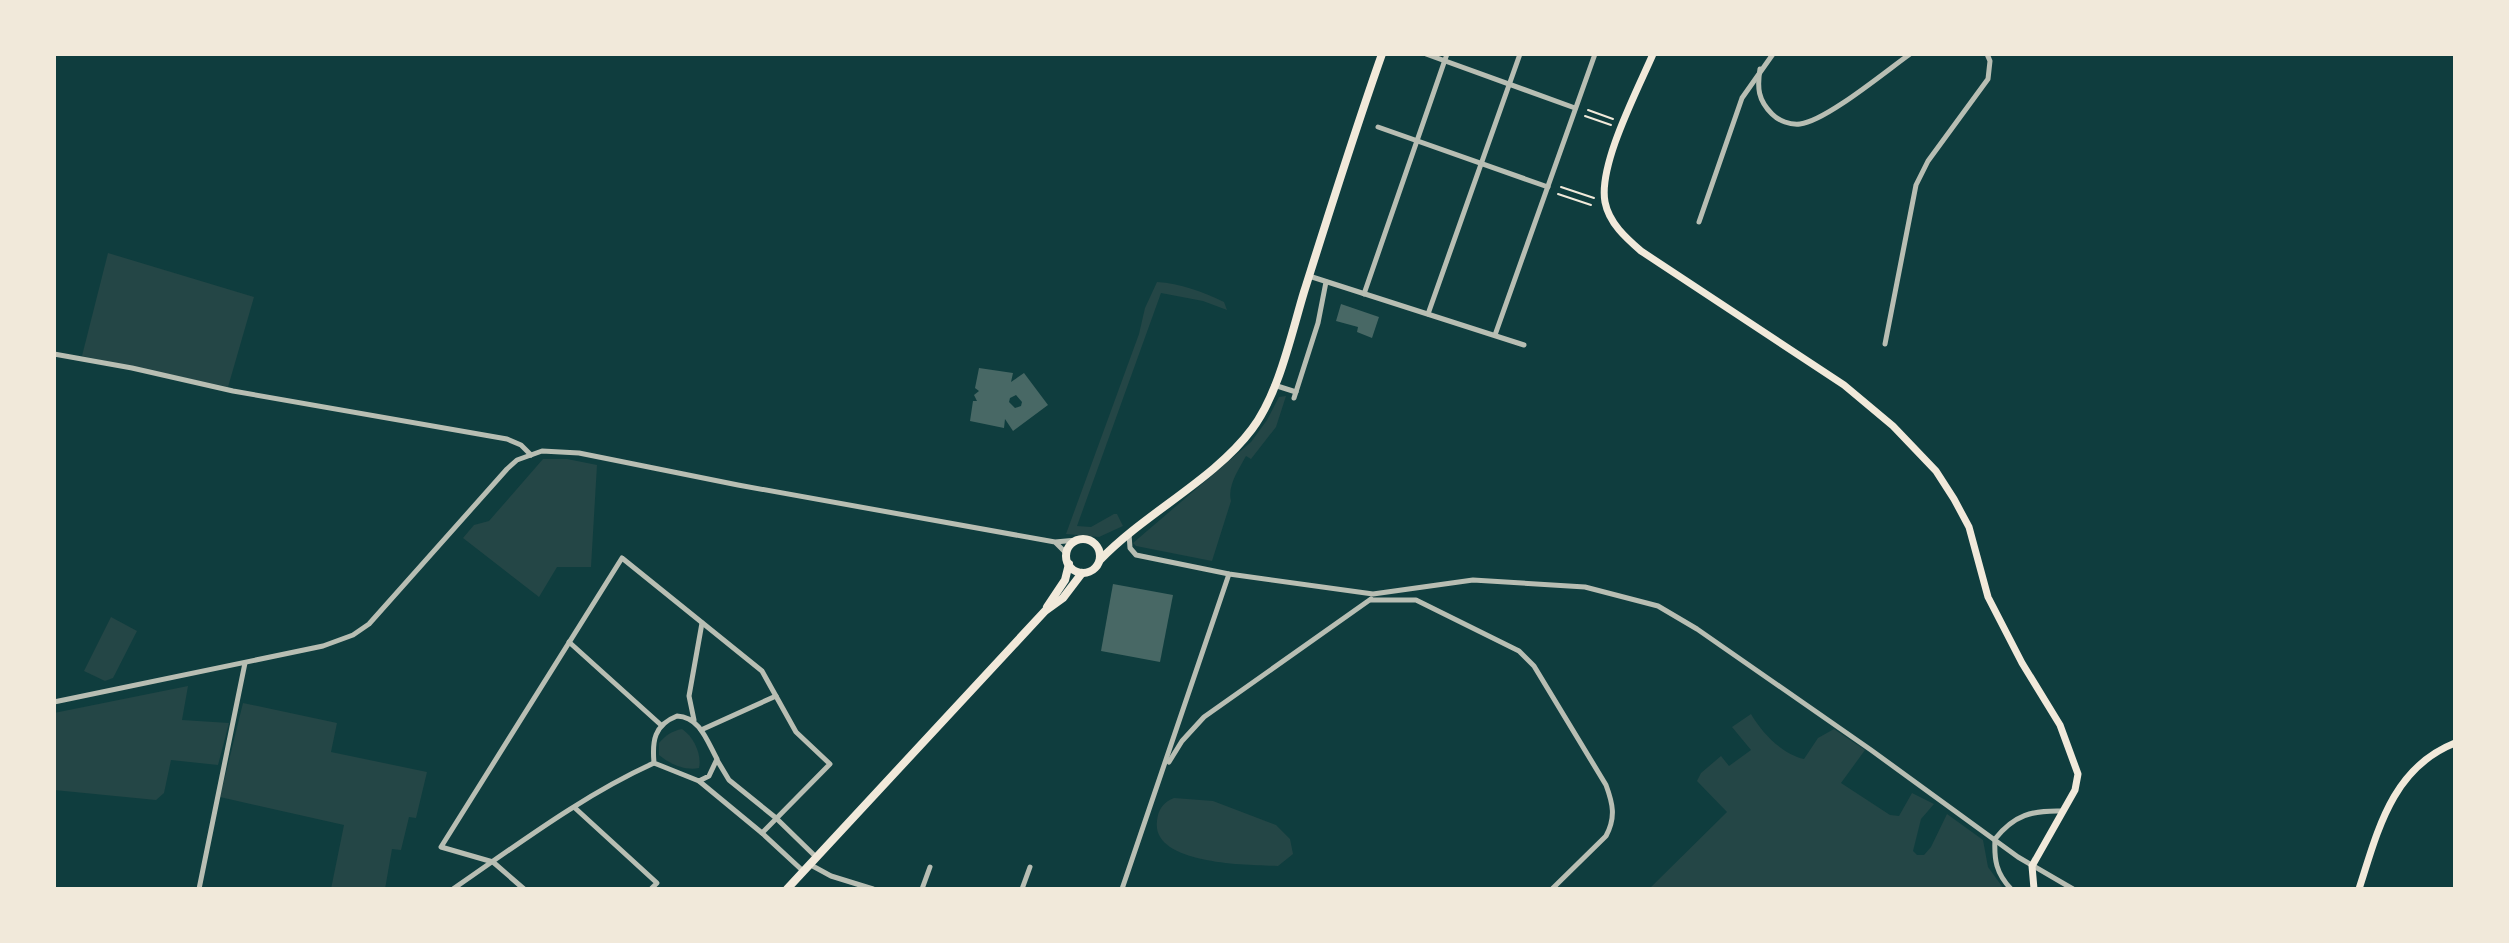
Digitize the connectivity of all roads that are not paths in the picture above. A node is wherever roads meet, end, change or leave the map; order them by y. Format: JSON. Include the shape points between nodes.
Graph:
{"nodes":[{"id":1,"x":1382,"y":54,"type":"edge"},
{"id":2,"x":1426,"y":54,"type":"edge"},
{"id":3,"x":1520,"y":54,"type":"edge"},
{"id":4,"x":1595,"y":54,"type":"edge"},
{"id":5,"x":1653,"y":54,"type":"edge"},
{"id":6,"x":1773,"y":54,"type":"edge"},
{"id":7,"x":1910,"y":54,"type":"edge"},
{"id":8,"x":1987,"y":54,"type":"edge"},
{"id":9,"x":1446,"y":57,"type":"edge"},
{"id":10,"x":1760,"y":69,"type":"junction"},
{"id":11,"x":1510,"y":84,"type":"junction"},
{"id":12,"x":1575,"y":108,"type":"junction"},
{"id":13,"x":1378,"y":127,"type":"dead end"},
{"id":14,"x":1417,"y":141,"type":"junction"},
{"id":15,"x":1482,"y":165,"type":"junction"},
{"id":16,"x":1548,"y":187,"type":"junction"},
{"id":17,"x":1699,"y":222,"type":"dead end"},
{"id":18,"x":1309,"y":276,"type":"junction"},
{"id":19,"x":1326,"y":282,"type":"junction"},
{"id":20,"x":1364,"y":294,"type":"junction"},
{"id":21,"x":1428,"y":314,"type":"junction"},
{"id":22,"x":1495,"y":335,"type":"junction"},
{"id":23,"x":1885,"y":344,"type":"dead end"},
{"id":24,"x":1524,"y":345,"type":"dead end"},
{"id":25,"x":54,"y":354,"type":"edge"},
{"id":26,"x":1274,"y":385,"type":"junction"},
{"id":27,"x":531,"y":455,"type":"junction"},
{"id":28,"x":1129,"y":534,"type":"junction"},
{"id":29,"x":1077,"y":540,"type":"junction"},
{"id":30,"x":1120,"y":541,"type":"junction"},
{"id":31,"x":1055,"y":542,"type":"junction"},
{"id":32,"x":1096,"y":544,"type":"junction"},
{"id":33,"x":1066,"y":553,"type":"junction"},
{"id":34,"x":1100,"y":560,"type":"junction"},
{"id":35,"x":1069,"y":564,"type":"junction"},
{"id":36,"x":1082,"y":573,"type":"junction"},
{"id":37,"x":1229,"y":574,"type":"junction"},
{"id":38,"x":1372,"y":597,"type":"junction"},
{"id":39,"x":1045,"y":611,"type":"junction"},
{"id":40,"x":702,"y":623,"type":"junction"},
{"id":41,"x":569,"y":642,"type":"junction"},
{"id":42,"x":245,"y":663,"type":"junction"},
{"id":43,"x":776,"y":696,"type":"junction"},
{"id":44,"x":54,"y":702,"type":"edge"},
{"id":45,"x":695,"y":721,"type":"junction"},
{"id":46,"x":661,"y":725,"type":"junction"},
{"id":47,"x":701,"y":730,"type":"junction"},
{"id":48,"x":2455,"y":743,"type":"edge"},
{"id":49,"x":717,"y":759,"type":"junction"},
{"id":50,"x":654,"y":763,"type":"junction"},
{"id":51,"x":1164,"y":770,"type":"junction"},
{"id":52,"x":699,"y":781,"type":"junction"},
{"id":53,"x":575,"y":808,"type":"junction"},
{"id":54,"x":2064,"y":811,"type":"junction"},
{"id":55,"x":776,"y":818,"type":"junction"},
{"id":56,"x":762,"y":833,"type":"junction"},
{"id":57,"x":1995,"y":839,"type":"junction"},
{"id":58,"x":493,"y":862,"type":"junction"},
{"id":59,"x":810,"y":864,"type":"junction"},
{"id":60,"x":2032,"y":866,"type":"junction"},
{"id":61,"x":930,"y":867,"type":"dead end"},
{"id":62,"x":1030,"y":867,"type":"dead end"},
{"id":63,"x":199,"y":889,"type":"edge"},
{"id":64,"x":453,"y":889,"type":"edge"},
{"id":65,"x":524,"y":889,"type":"edge"},
{"id":66,"x":651,"y":889,"type":"edge"},
{"id":67,"x":787,"y":889,"type":"edge"},
{"id":68,"x":873,"y":889,"type":"edge"},
{"id":69,"x":922,"y":889,"type":"edge"},
{"id":70,"x":1022,"y":889,"type":"edge"},
{"id":71,"x":1122,"y":889,"type":"edge"},
{"id":72,"x":1552,"y":889,"type":"edge"},
{"id":73,"x":2011,"y":889,"type":"edge"},
{"id":74,"x":2034,"y":889,"type":"edge"},
{"id":75,"x":2073,"y":889,"type":"edge"},
{"id":76,"x":2359,"y":889,"type":"edge"}],
"edges":[{"from":1,"to":18,"type":"main road"},
{"from":2,"to":9,"type":"street"},
{"from":3,"to":11,"type":"street"},
{"from":4,"to":12,"type":"street"},
{"from":5,"to":54,"type":"main road","via":[[1605,180],[1611,218],[1641,251],[1844,385],[1936,471],[1969,527],[1988,597],[2060,725],[2078,774]]},
{"from":6,"to":10,"type":"street"},
{"from":7,"to":10,"type":"street","via":[[1827,113],[1800,124],[1776,119],[1767,110],[1757,88]]},
{"from":8,"to":23,"type":"street","via":[[1988,79],[1916,185]]},
{"from":9,"to":11,"type":"street"},
{"from":9,"to":14,"type":"street"},
{"from":10,"to":17,"type":"street","via":[[1742,98]]},
{"from":11,"to":12,"type":"street"},
{"from":11,"to":15,"type":"street"},
{"from":12,"to":16,"type":"street"},
{"from":13,"to":14,"type":"street"},
{"from":14,"to":15,"type":"street"},
{"from":14,"to":20,"type":"street"},
{"from":15,"to":16,"type":"street"},
{"from":15,"to":21,"type":"street"},
{"from":16,"to":22,"type":"street"},
{"from":18,"to":19,"type":"street"},
{"from":18,"to":26,"type":"main road"},
{"from":19,"to":20,"type":"street"},
{"from":19,"to":26,"type":"street","via":[[1295,395]]},
{"from":20,"to":21,"type":"street"},
{"from":21,"to":22,"type":"street"},
{"from":22,"to":24,"type":"street"},
{"from":25,"to":27,"type":"street","via":[[507,439]]},
{"from":26,"to":28,"type":"main road","via":[[1260,417],[1236,448]]},
{"from":27,"to":31,"type":"street","via":[[579,453]]},
{"from":27,"to":42,"type":"street","via":[[507,469],[369,624],[340,641]]},
{"from":28,"to":30,"type":"main road"},
{"from":28,"to":37,"type":"street","via":[[1136,555]]},
{"from":29,"to":31,"type":"street"},
{"from":29,"to":32,"type":"main road"},
{"from":29,"to":33,"type":"main road"},
{"from":30,"to":32,"type":"main road"},
{"from":30,"to":34,"type":"main road"},
{"from":31,"to":33,"type":"street"},
{"from":32,"to":34,"type":"main road"},
{"from":33,"to":35,"type":"main road"},
{"from":34,"to":36,"type":"main road","via":[[1093,570]]},
{"from":35,"to":36,"type":"main road"},
{"from":35,"to":39,"type":"main road"},
{"from":36,"to":39,"type":"main road"},
{"from":37,"to":38,"type":"street"},
{"from":37,"to":51,"type":"street"},
{"from":38,"to":51,"type":"street","via":[[1204,717]]},
{"from":38,"to":57,"type":"street","via":[[1473,580],[1585,587],[1658,606]]},
{"from":38,"to":72,"type":"street","via":[[1416,600],[1519,651],[1534,666],[1614,806],[1606,836]]},
{"from":39,"to":59,"type":"main road"},
{"from":40,"to":41,"type":"street","via":[[622,558]]},
{"from":40,"to":43,"type":"street","via":[[762,671]]},
{"from":40,"to":45,"type":"street","via":[[689,696]]},
{"from":41,"to":46,"type":"street"},
{"from":41,"to":58,"type":"street","via":[[441,847]]},
{"from":42,"to":44,"type":"street"},
{"from":42,"to":63,"type":"street"},
{"from":43,"to":47,"type":"street"},
{"from":43,"to":55,"type":"street","via":[[796,732],[830,764]]},
{"from":45,"to":46,"type":"street","via":[[677,716]]},
{"from":45,"to":47,"type":"street"},
{"from":46,"to":50,"type":"street","via":[[652,743]]},
{"from":47,"to":49,"type":"street"},
{"from":48,"to":76,"type":"main road","via":[[2420,761],[2397,790]]},
{"from":49,"to":52,"type":"street","via":[[709,776]]},
{"from":49,"to":55,"type":"street","via":[[729,780]]},
{"from":50,"to":52,"type":"street"},
{"from":50,"to":53,"type":"street"},
{"from":51,"to":71,"type":"street"},
{"from":52,"to":56,"type":"street"},
{"from":53,"to":58,"type":"street"},
{"from":53,"to":66,"type":"street","via":[[657,883]]},
{"from":54,"to":57,"type":"street","via":[[2026,814],[2008,823]]},
{"from":54,"to":60,"type":"main road"},
{"from":55,"to":56,"type":"street"},
{"from":55,"to":59,"type":"street"},
{"from":56,"to":59,"type":"street"},
{"from":57,"to":60,"type":"street"},
{"from":57,"to":73,"type":"street","via":[[1996,867]]},
{"from":58,"to":64,"type":"street"},
{"from":58,"to":65,"type":"street"},
{"from":59,"to":67,"type":"main road"},
{"from":59,"to":68,"type":"street"},
{"from":60,"to":74,"type":"main road"},
{"from":60,"to":75,"type":"street"},
{"from":61,"to":69,"type":"street"},
{"from":62,"to":70,"type":"street"}]}
